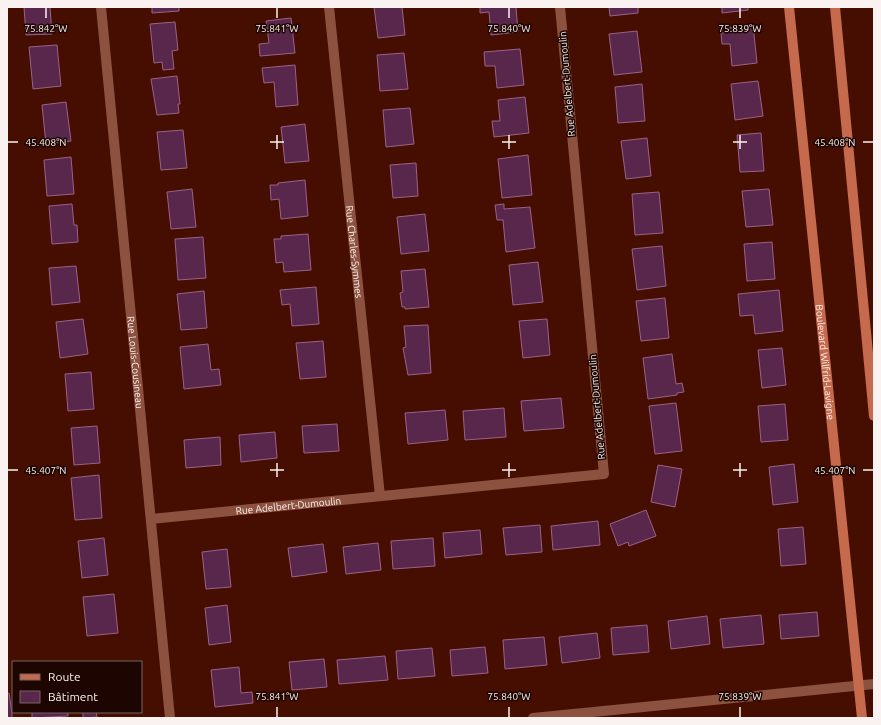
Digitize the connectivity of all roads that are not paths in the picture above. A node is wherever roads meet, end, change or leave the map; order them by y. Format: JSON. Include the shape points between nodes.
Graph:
{"nodes":[{"id":1,"x":100,"y":7,"type":"edge"},
{"id":2,"x":329,"y":7,"type":"edge"},
{"id":3,"x":560,"y":7,"type":"edge"},
{"id":4,"x":789,"y":7,"type":"edge"},
{"id":5,"x":835,"y":7,"type":"edge"},
{"id":6,"x":874,"y":416,"type":"edge"},
{"id":7,"x":380,"y":496,"type":"junction"},
{"id":8,"x":151,"y":519,"type":"junction"},
{"id":9,"x":874,"y":684,"type":"edge"},
{"id":10,"x":858,"y":686,"type":"junction"},
{"id":11,"x":629,"y":713,"type":"edge"},
{"id":12,"x":170,"y":718,"type":"edge"},
{"id":13,"x":533,"y":718,"type":"edge"},
{"id":14,"x":862,"y":718,"type":"edge"}],
"edges":[{"from":1,"to":8,"type":"street","name":"Rue Louis-Cousineau"},
{"from":2,"to":7,"type":"street","name":"Rue Charles-Symmes"},
{"from":3,"to":7,"type":"street","name":"Rue Adelbert-Dumoulin","via":[[604,474]]},
{"from":4,"to":10,"type":"main road","name":"Boulevard Wilfrid-Lavigne"},
{"from":5,"to":6,"type":"main road"},
{"from":7,"to":8,"type":"street","name":"Rue Adelbert-Dumoulin"},
{"from":8,"to":12,"type":"street","name":"Rue Louis-Cousineau"},
{"from":9,"to":10,"type":"street"},
{"from":10,"to":11,"type":"street"},
{"from":10,"to":14,"type":"main road","name":"Boulevard Wilfrid-Lavigne"},
{"from":11,"to":13,"type":"street"}]}
